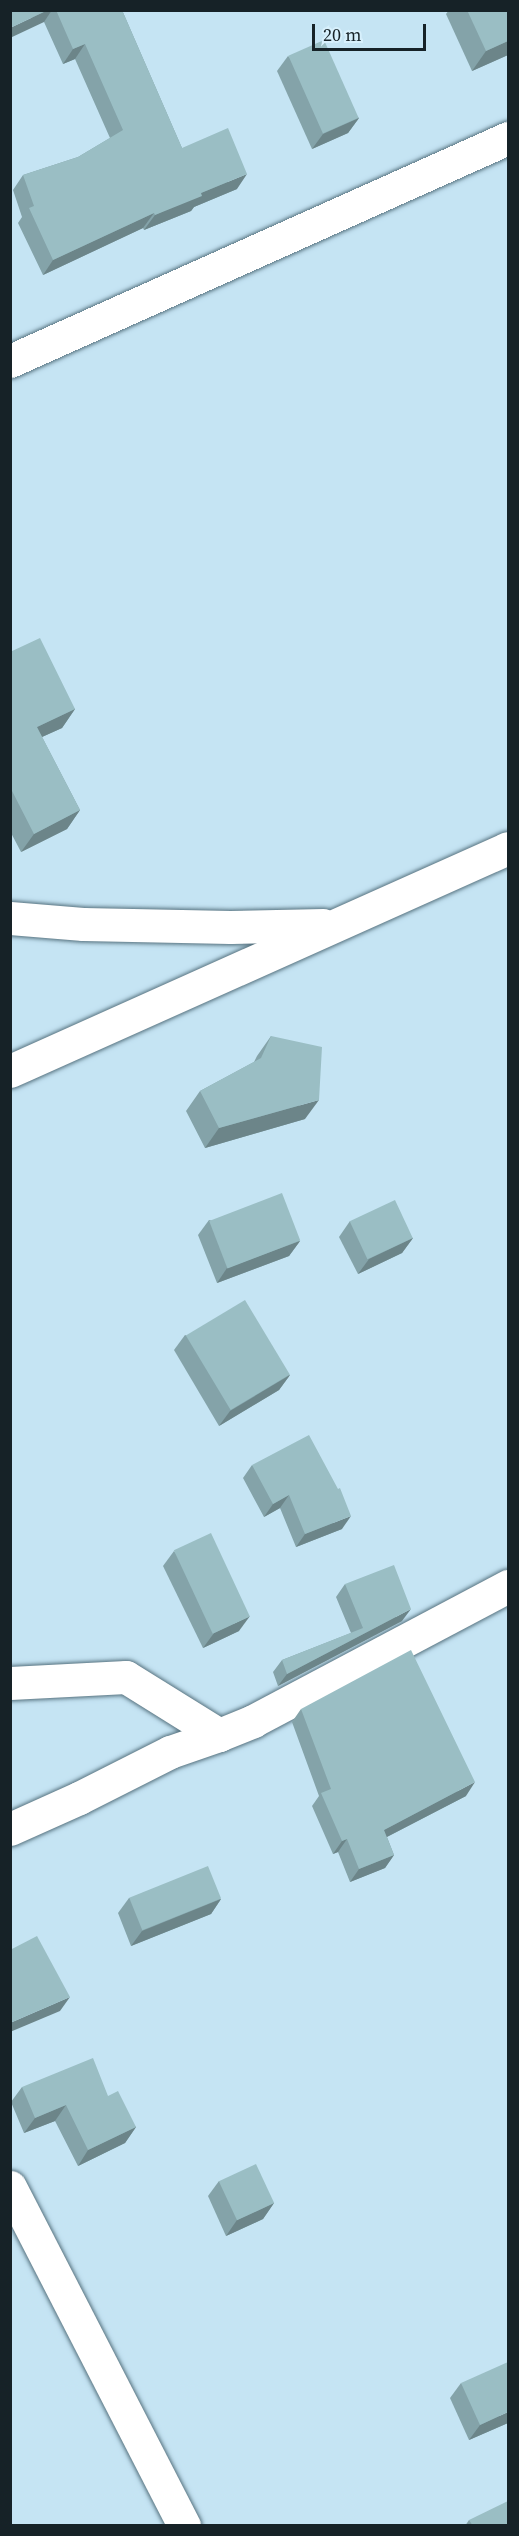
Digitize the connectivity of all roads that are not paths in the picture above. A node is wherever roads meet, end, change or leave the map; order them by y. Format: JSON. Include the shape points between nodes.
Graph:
{"nodes":[{"id":1,"x":508,"y":138,"type":"edge"},
{"id":2,"x":10,"y":361,"type":"edge"},
{"id":3,"x":508,"y":848,"type":"edge"},
{"id":4,"x":10,"y":918,"type":"edge"},
{"id":5,"x":337,"y":925,"type":"junction"},
{"id":6,"x":10,"y":1071,"type":"edge"},
{"id":7,"x":508,"y":1586,"type":"edge"},
{"id":8,"x":10,"y":1683,"type":"edge"},
{"id":9,"x":219,"y":1735,"type":"junction"},
{"id":10,"x":10,"y":1829,"type":"edge"},
{"id":11,"x":10,"y":2187,"type":"edge"},
{"id":12,"x":184,"y":2526,"type":"edge"}],
"edges":[{"from":1,"to":2,"type":"street"},
{"from":3,"to":5,"type":"street"},
{"from":4,"to":5,"type":"street","via":[[230,927]]},
{"from":5,"to":6,"type":"street"},
{"from":7,"to":9,"type":"street","via":[[253,1721]]},
{"from":8,"to":9,"type":"street","via":[[126,1677]]},
{"from":9,"to":10,"type":"street","via":[[170,1752]]},
{"from":11,"to":12,"type":"street"}]}
